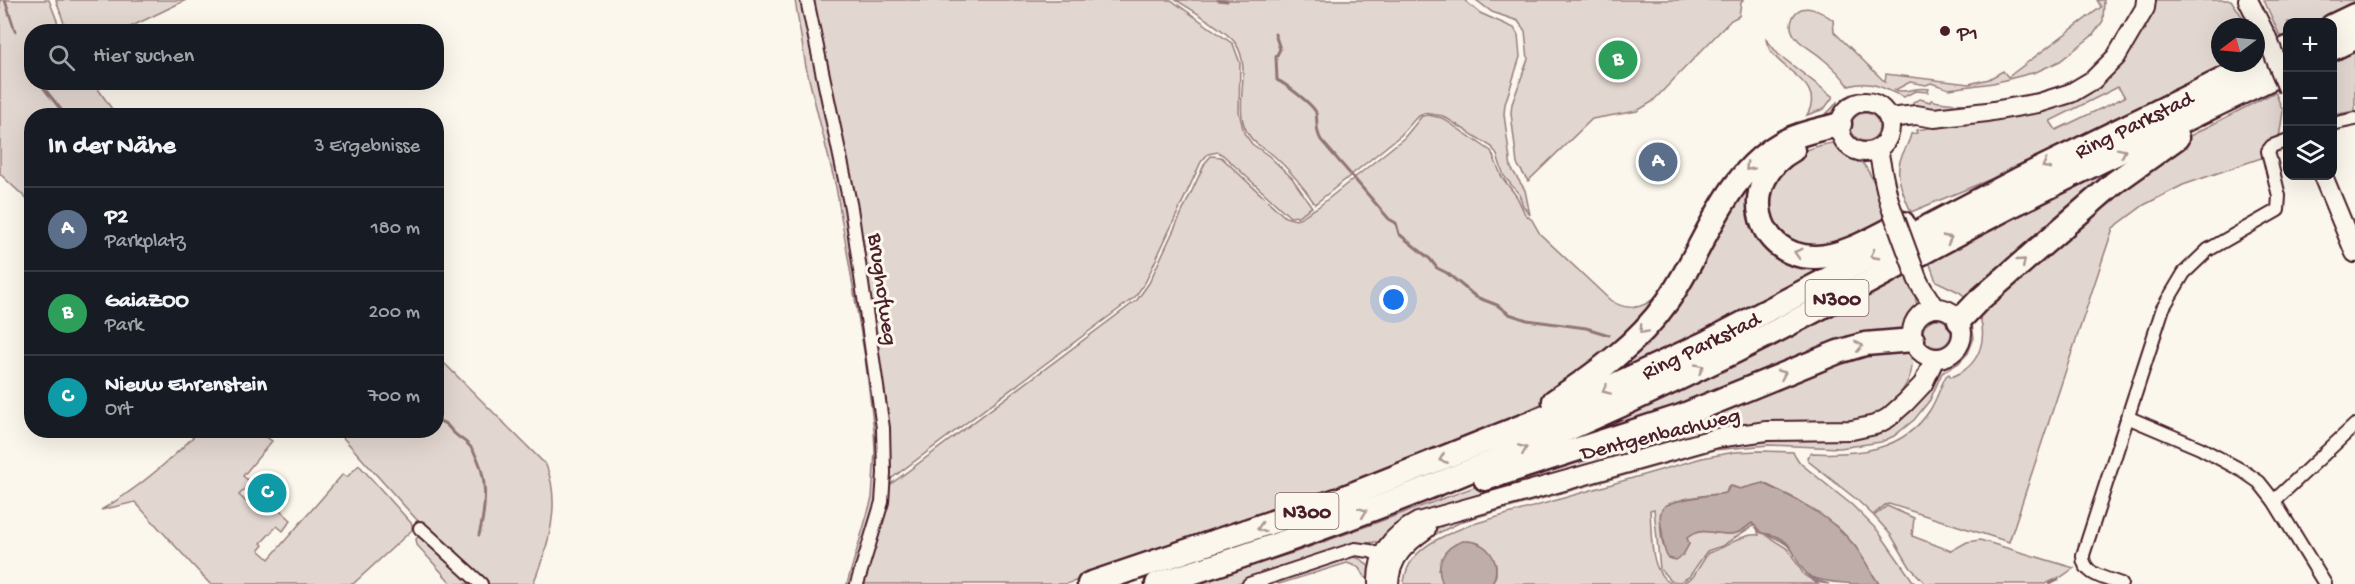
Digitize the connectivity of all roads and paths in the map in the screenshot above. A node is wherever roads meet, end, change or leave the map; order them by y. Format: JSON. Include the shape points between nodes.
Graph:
{"nodes":[{"id":1,"x":807,"y":0,"type":"edge"},
{"id":2,"x":2134,"y":0,"type":"edge"},
{"id":3,"x":2146,"y":0,"type":"edge"},
{"id":4,"x":2248,"y":0,"type":"edge"},
{"id":5,"x":2355,"y":15,"type":"edge"},
{"id":6,"x":2136,"y":20,"type":"junction"},
{"id":7,"x":2337,"y":24,"type":"edge"},
{"id":8,"x":2355,"y":38,"type":"edge"},
{"id":9,"x":2277,"y":43,"type":"edge"},
{"id":10,"x":2337,"y":47,"type":"edge"},
{"id":11,"x":2284,"y":72,"type":"edge"},
{"id":12,"x":2284,"y":72,"type":"edge"},
{"id":13,"x":2256,"y":86,"type":"junction"},
{"id":14,"x":2355,"y":119,"type":"edge"},
{"id":15,"x":2337,"y":123,"type":"edge"},
{"id":16,"x":1890,"y":124,"type":"junction"},
{"id":17,"x":1841,"y":131,"type":"junction"},
{"id":18,"x":2283,"y":142,"type":"edge"},
{"id":19,"x":1871,"y":150,"type":"junction"},
{"id":20,"x":2019,"y":179,"type":"junction"},
{"id":21,"x":2325,"y":180,"type":"edge"},
{"id":22,"x":2355,"y":253,"type":"edge"},
{"id":23,"x":1928,"y":310,"type":"junction"},
{"id":24,"x":1959,"y":321,"type":"junction"},
{"id":25,"x":1924,"y":350,"type":"junction"},
{"id":26,"x":2127,"y":417,"type":"junction"},
{"id":27,"x":2355,"y":425,"type":"edge"},
{"id":28,"x":1497,"y":437,"type":"junction"},
{"id":29,"x":1410,"y":494,"type":"junction"},
{"id":30,"x":2274,"y":501,"type":"junction"},
{"id":31,"x":420,"y":528,"type":"dead end"},
{"id":32,"x":1387,"y":558,"type":"junction"},
{"id":33,"x":481,"y":584,"type":"edge"},
{"id":34,"x":857,"y":584,"type":"edge"},
{"id":35,"x":1089,"y":584,"type":"edge"},
{"id":36,"x":1157,"y":584,"type":"edge"},
{"id":37,"x":1249,"y":584,"type":"edge"},
{"id":38,"x":1378,"y":584,"type":"edge"},
{"id":39,"x":1389,"y":584,"type":"edge"},
{"id":40,"x":2121,"y":584,"type":"edge"},
{"id":41,"x":2325,"y":584,"type":"edge"}],
"edges":[{"from":1,"to":34,"type":"street","name":"Brughofweg","via":[[851,207],[883,428],[882,502]]},
{"from":2,"to":6,"type":"street"},
{"from":3,"to":6,"type":"street"},
{"from":4,"to":9,"type":"street"},
{"from":5,"to":7,"type":"highway"},
{"from":6,"to":16,"type":"street","via":[[2124,46],[2107,67],[2071,93],[2039,103],[1934,118],[1917,115]]},
{"from":8,"to":10,"type":"highway"},
{"from":9,"to":11,"type":"street","bridge":true},
{"from":9,"to":20,"type":"highway","name":"Ring Parkstad","number":"N300","one_way":true},
{"from":12,"to":13,"type":"highway","name":"Ring Parkstad","number":"N300"},
{"from":24,"to":13,"type":"highway","number":"N300","one_way":true,"via":[[2127,172]]},
{"from":29,"to":13,"type":"highway","name":"Ring Parkstad","number":"N300","one_way":true,"via":[[1495,462],[1738,350],[1998,212]]},
{"from":14,"to":15,"type":"street"},
{"from":16,"to":17,"type":"street","via":[[1882,107],[1863,101],[1846,110]]},
{"from":16,"to":19,"type":"street","via":[[1888,138]]},
{"from":17,"to":19,"type":"street","via":[[1850,147]]},
{"from":20,"to":17,"type":"highway","number":"N300","one_way":true,"via":[[1986,184],[1836,254],[1796,254],[1777,243],[1766,230],[1758,201],[1762,183],[1775,163],[1791,151]]},
{"from":17,"to":28,"type":"highway","number":"N300","one_way":true,"via":[[1789,139],[1757,159],[1733,188],[1689,269],[1652,321],[1600,370]]},
{"from":18,"to":26,"type":"street","via":[[2268,151],[2279,196],[2278,210],[2208,250],[2179,281],[2163,308]]},
{"from":19,"to":23,"type":"street","bridge":true,"via":[[1884,171],[1889,202],[1919,283],[1930,297]]},
{"from":20,"to":28,"type":"highway","name":"Ring Parkstad","number":"N300","one_way":true,"via":[[1705,343]]},
{"from":21,"to":22,"type":"street"},
{"from":23,"to":24,"type":"street","via":[[1948,311]]},
{"from":23,"to":25,"type":"street","via":[[1912,328]]},
{"from":24,"to":25,"type":"street","via":[[1960,343],[1950,354]]},
{"from":29,"to":25,"type":"highway","number":"N300","one_way":true,"via":[[1489,478],[1646,428],[1850,348],[1890,341]]},
{"from":25,"to":32,"type":"street","name":"Dentgenbachweg","via":[[1923,384],[1902,407],[1867,428],[1717,438],[1426,519],[1410,526],[1390,544]]},
{"from":26,"to":30,"type":"street","via":[[2171,434],[2243,471],[2259,482]]},
{"from":26,"to":40,"type":"street","via":[[2083,559],[2088,571]]},
{"from":27,"to":30,"type":"street"},
{"from":28,"to":35,"type":"highway","name":"Ring Parkstad","number":"N300","one_way":true,"via":[[1280,521]]},
{"from":36,"to":29,"type":"highway","name":"Ring Parkstad","number":"N300","one_way":true},
{"from":30,"to":41,"type":"street"},
{"from":31,"to":33,"type":"street"},
{"from":32,"to":37,"type":"street","via":[[1355,549]]},
{"from":32,"to":38,"type":"street","via":[[1378,567]]},
{"from":32,"to":39,"type":"street"}]}
